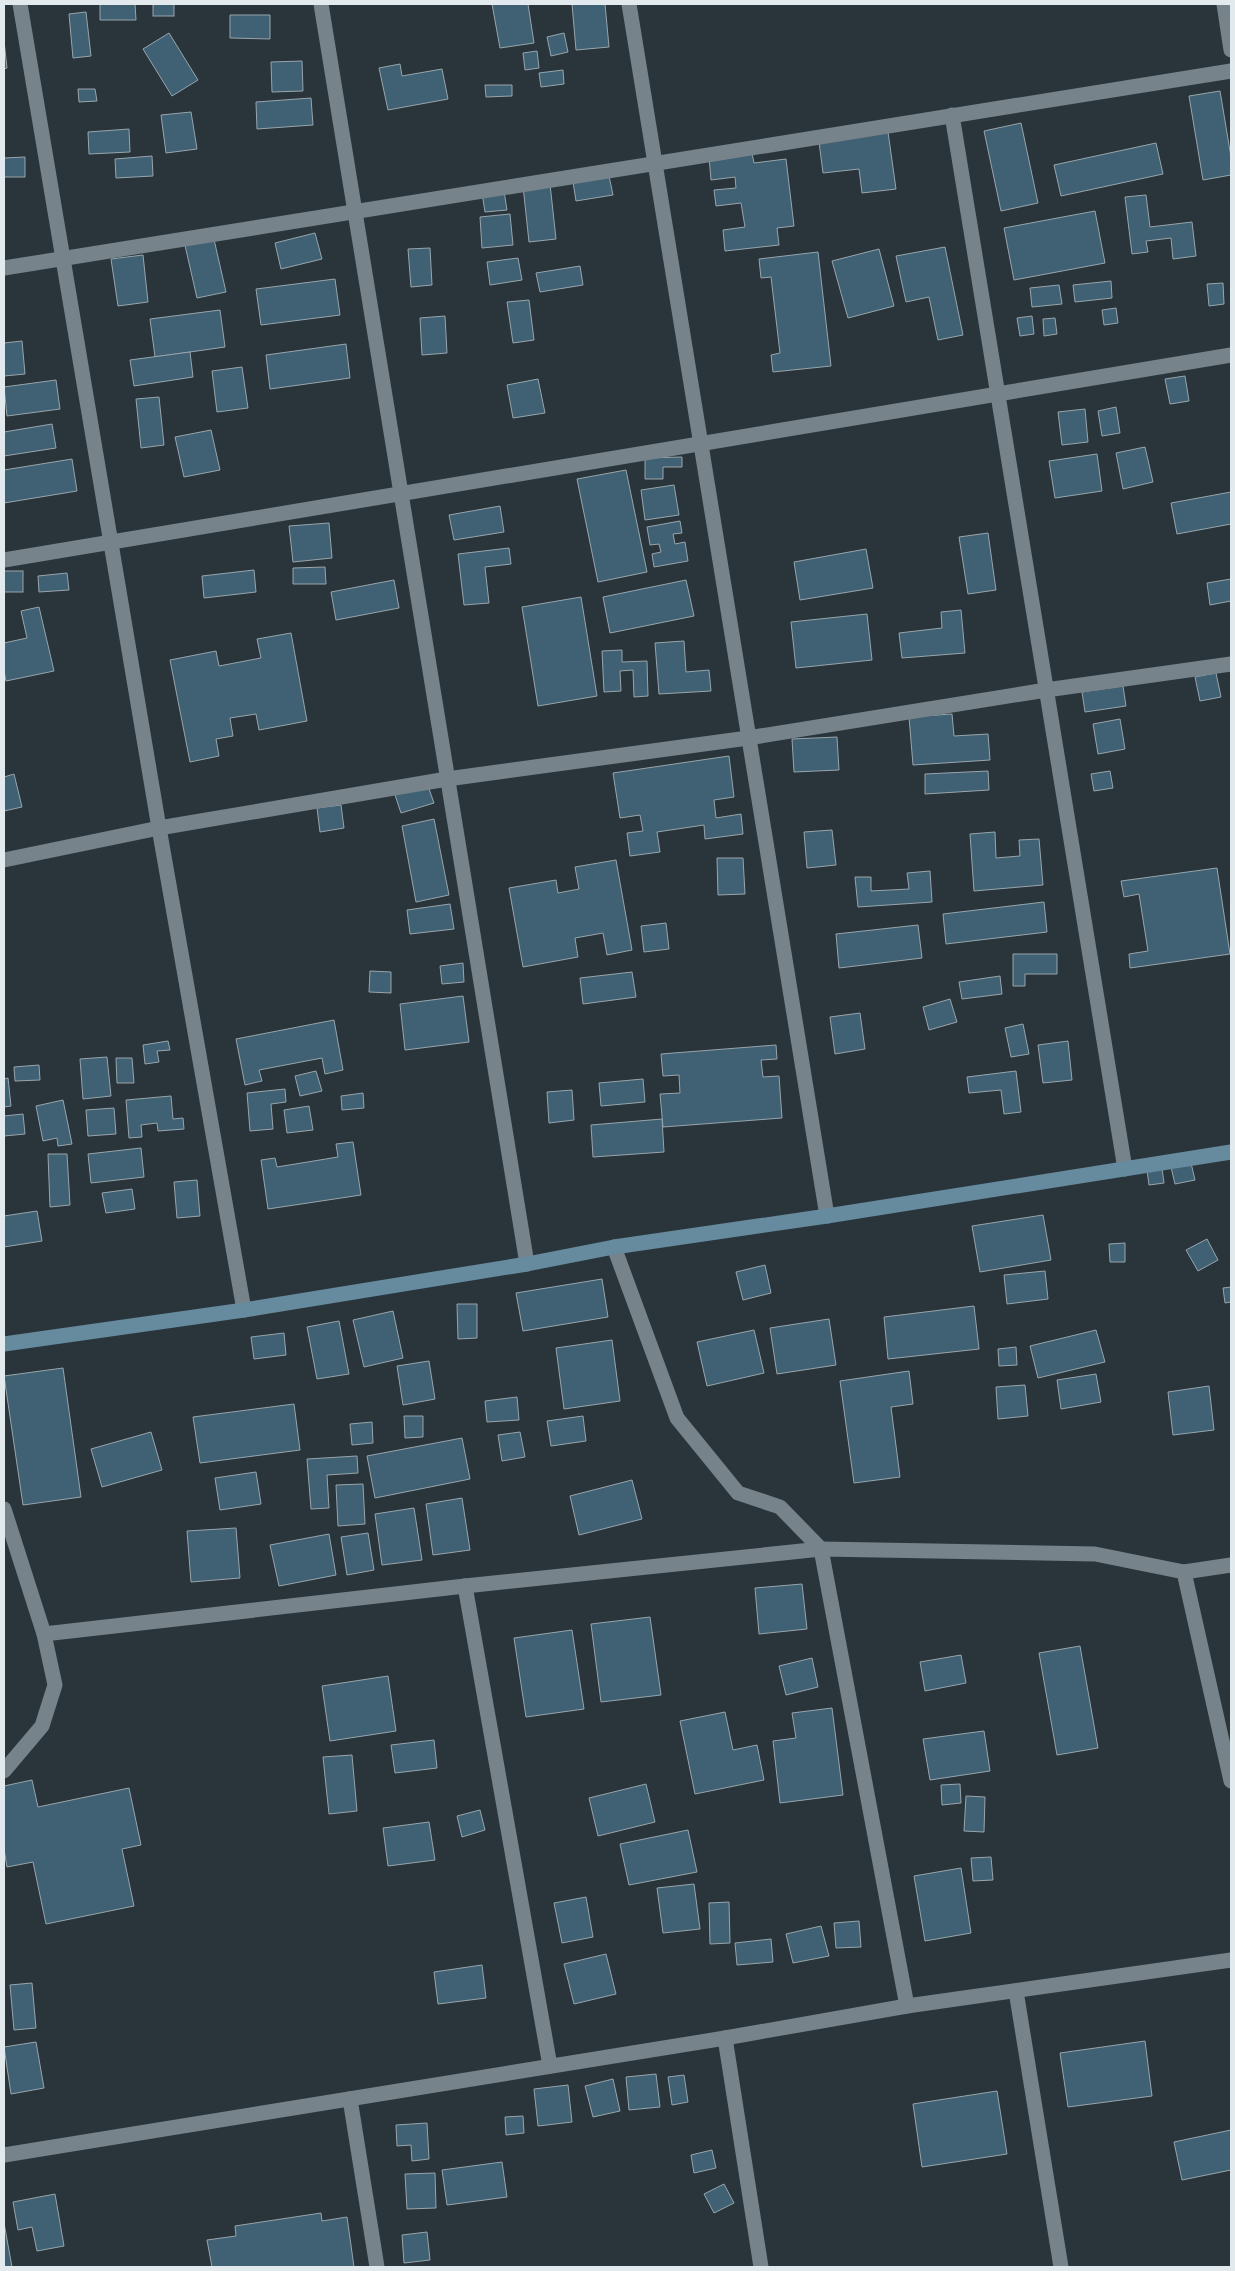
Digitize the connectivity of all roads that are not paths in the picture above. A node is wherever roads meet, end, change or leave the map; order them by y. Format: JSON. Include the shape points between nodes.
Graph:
{"nodes":[{"id":1,"x":20,"y":4,"type":"edge"},
{"id":2,"x":321,"y":4,"type":"edge"},
{"id":3,"x":629,"y":4,"type":"edge"},
{"id":4,"x":1224,"y":4,"type":"edge"},
{"id":5,"x":1231,"y":50,"type":"edge"},
{"id":6,"x":1231,"y":71,"type":"edge"},
{"id":7,"x":952,"y":116,"type":"junction"},
{"id":8,"x":655,"y":163,"type":"junction"},
{"id":9,"x":355,"y":212,"type":"junction"},
{"id":10,"x":63,"y":258,"type":"junction"},
{"id":11,"x":4,"y":268,"type":"edge"},
{"id":12,"x":1231,"y":355,"type":"edge"},
{"id":13,"x":998,"y":394,"type":"junction"},
{"id":14,"x":700,"y":443,"type":"junction"},
{"id":15,"x":400,"y":493,"type":"junction"},
{"id":16,"x":112,"y":542,"type":"junction"},
{"id":17,"x":4,"y":560,"type":"edge"},
{"id":18,"x":1231,"y":664,"type":"edge"},
{"id":19,"x":1046,"y":690,"type":"junction"},
{"id":20,"x":748,"y":738,"type":"junction"},
{"id":21,"x":446,"y":779,"type":"junction"},
{"id":22,"x":159,"y":828,"type":"junction"},
{"id":23,"x":4,"y":860,"type":"edge"},
{"id":24,"x":1231,"y":1152,"type":"edge"},
{"id":25,"x":1125,"y":1169,"type":"junction"},
{"id":26,"x":827,"y":1216,"type":"junction"},
{"id":27,"x":614,"y":1247,"type":"junction"},
{"id":28,"x":527,"y":1264,"type":"junction"},
{"id":29,"x":244,"y":1310,"type":"junction"},
{"id":30,"x":4,"y":1344,"type":"edge"},
{"id":31,"x":4,"y":1509,"type":"edge"},
{"id":32,"x":822,"y":1549,"type":"junction"},
{"id":33,"x":1231,"y":1565,"type":"edge"},
{"id":34,"x":1184,"y":1572,"type":"junction"},
{"id":35,"x":465,"y":1586,"type":"junction"},
{"id":36,"x":44,"y":1634,"type":"junction"},
{"id":37,"x":4,"y":1771,"type":"edge"},
{"id":38,"x":1231,"y":1781,"type":"edge"},
{"id":39,"x":1231,"y":1960,"type":"edge"},
{"id":40,"x":1016,"y":1991,"type":"junction"},
{"id":41,"x":907,"y":2006,"type":"junction"},
{"id":42,"x":725,"y":2038,"type":"junction"},
{"id":43,"x":550,"y":2066,"type":"junction"},
{"id":44,"x":350,"y":2099,"type":"junction"},
{"id":45,"x":4,"y":2155,"type":"edge"},
{"id":46,"x":377,"y":2267,"type":"edge"},
{"id":47,"x":761,"y":2267,"type":"edge"},
{"id":48,"x":1061,"y":2267,"type":"edge"}],
"edges":[{"from":1,"to":10,"type":"street"},
{"from":2,"to":9,"type":"street"},
{"from":3,"to":8,"type":"street"},
{"from":4,"to":5,"type":"street"},
{"from":6,"to":7,"type":"street"},
{"from":7,"to":8,"type":"street"},
{"from":7,"to":13,"type":"street"},
{"from":8,"to":9,"type":"street"},
{"from":8,"to":14,"type":"street"},
{"from":9,"to":10,"type":"street"},
{"from":9,"to":15,"type":"street"},
{"from":10,"to":11,"type":"street"},
{"from":10,"to":16,"type":"street"},
{"from":12,"to":13,"type":"street"},
{"from":13,"to":14,"type":"street"},
{"from":13,"to":19,"type":"street"},
{"from":14,"to":15,"type":"street"},
{"from":14,"to":20,"type":"street"},
{"from":15,"to":16,"type":"street"},
{"from":15,"to":21,"type":"street"},
{"from":16,"to":17,"type":"street"},
{"from":16,"to":22,"type":"street"},
{"from":18,"to":19,"type":"street"},
{"from":19,"to":20,"type":"street"},
{"from":19,"to":25,"type":"street"},
{"from":20,"to":21,"type":"street"},
{"from":20,"to":26,"type":"street"},
{"from":21,"to":22,"type":"street"},
{"from":21,"to":28,"type":"street"},
{"from":22,"to":23,"type":"street"},
{"from":22,"to":29,"type":"street"},
{"from":24,"to":25,"type":"main road"},
{"from":25,"to":26,"type":"main road"},
{"from":26,"to":27,"type":"main road"},
{"from":27,"to":28,"type":"main road"},
{"from":27,"to":32,"type":"street","via":[[677,1418],[738,1492],[780,1507]]},
{"from":28,"to":29,"type":"main road"},
{"from":29,"to":30,"type":"main road"},
{"from":31,"to":36,"type":"street"},
{"from":32,"to":34,"type":"street","via":[[1094,1554]]},
{"from":32,"to":35,"type":"street"},
{"from":32,"to":41,"type":"street"},
{"from":33,"to":34,"type":"street"},
{"from":34,"to":38,"type":"street"},
{"from":35,"to":36,"type":"street"},
{"from":35,"to":43,"type":"street"},
{"from":36,"to":37,"type":"street","via":[[55,1685],[42,1726]]},
{"from":39,"to":40,"type":"street"},
{"from":40,"to":41,"type":"street"},
{"from":40,"to":48,"type":"street"},
{"from":41,"to":42,"type":"street"},
{"from":42,"to":43,"type":"street"},
{"from":42,"to":47,"type":"street"},
{"from":43,"to":44,"type":"street"},
{"from":44,"to":45,"type":"street"},
{"from":44,"to":46,"type":"street"}]}
